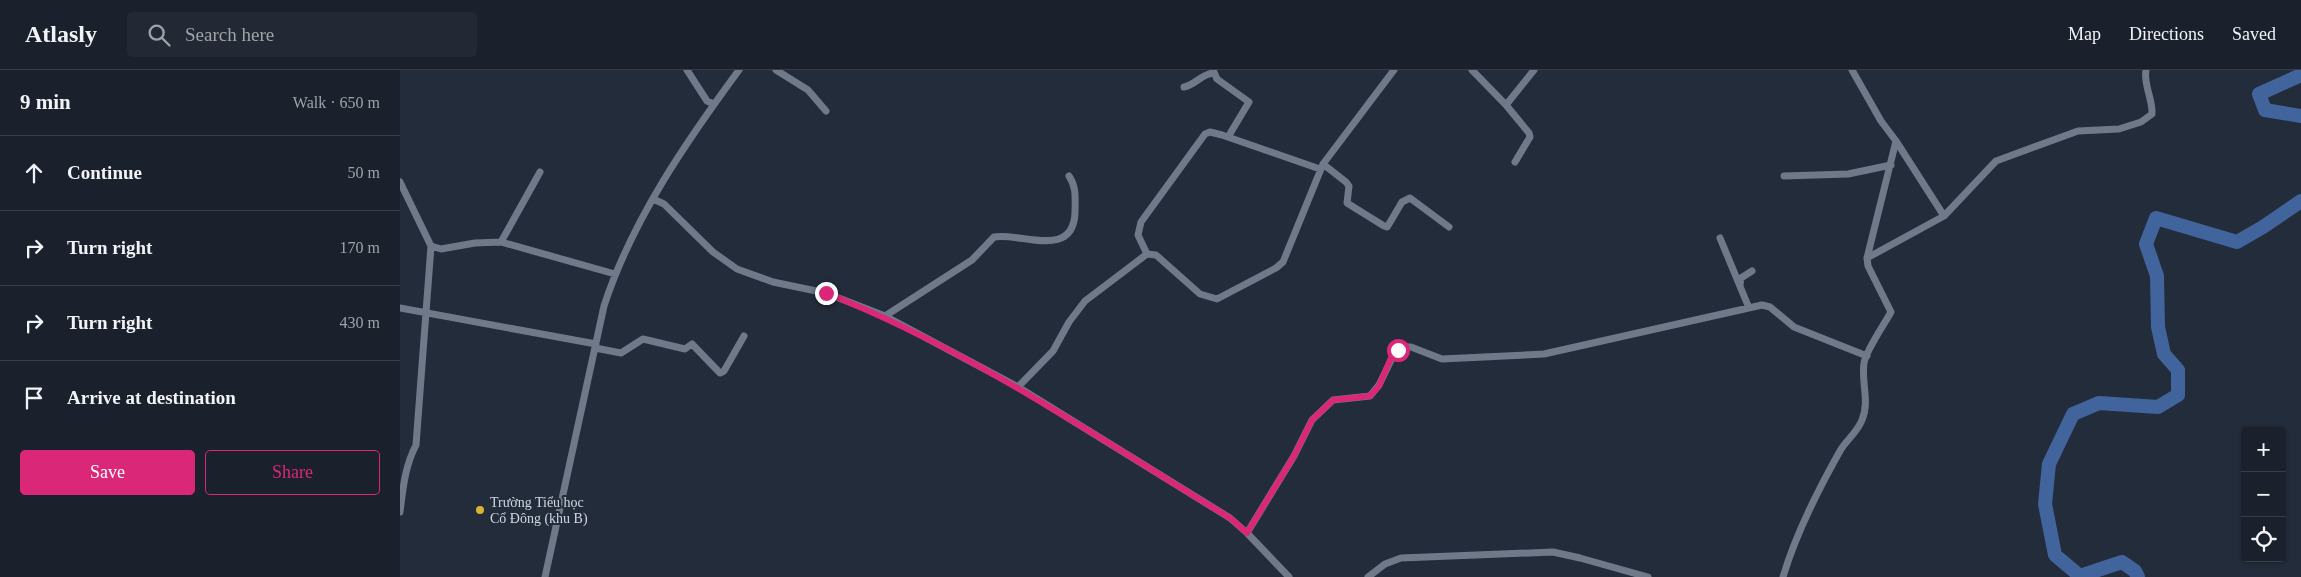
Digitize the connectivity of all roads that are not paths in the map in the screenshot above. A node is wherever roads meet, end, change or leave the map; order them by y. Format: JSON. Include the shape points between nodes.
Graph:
{"nodes":[{"id":1,"x":688,"y":70,"type":"edge"},
{"id":2,"x":739,"y":70,"type":"edge"},
{"id":3,"x":776,"y":70,"type":"edge"},
{"id":4,"x":1394,"y":70,"type":"edge"},
{"id":5,"x":1472,"y":70,"type":"edge"},
{"id":6,"x":1534,"y":70,"type":"edge"},
{"id":7,"x":1852,"y":70,"type":"edge"},
{"id":8,"x":2146,"y":70,"type":"edge"},
{"id":9,"x":1214,"y":72,"type":"edge"},
{"id":10,"x":1184,"y":87,"type":"dead end"},
{"id":11,"x":714,"y":104,"type":"junction"},
{"id":12,"x":1506,"y":105,"type":"junction"},
{"id":13,"x":826,"y":111,"type":"dead end"},
{"id":14,"x":1228,"y":137,"type":"junction"},
{"id":15,"x":1896,"y":141,"type":"junction"},
{"id":16,"x":1514,"y":162,"type":"dead end"},
{"id":17,"x":1891,"y":166,"type":"junction"},
{"id":18,"x":1322,"y":167,"type":"junction"},
{"id":19,"x":540,"y":172,"type":"dead end"},
{"id":20,"x":1069,"y":176,"type":"dead end"},
{"id":21,"x":1784,"y":176,"type":"dead end"},
{"id":22,"x":400,"y":182,"type":"edge"},
{"id":23,"x":653,"y":199,"type":"junction"},
{"id":24,"x":1944,"y":216,"type":"junction"},
{"id":25,"x":1449,"y":228,"type":"dead end"},
{"id":26,"x":1720,"y":238,"type":"dead end"},
{"id":27,"x":501,"y":242,"type":"junction"},
{"id":28,"x":431,"y":246,"type":"junction"},
{"id":29,"x":1147,"y":254,"type":"junction"},
{"id":30,"x":1867,"y":258,"type":"junction"},
{"id":31,"x":1752,"y":271,"type":"dead end"},
{"id":32,"x":614,"y":274,"type":"junction"},
{"id":33,"x":1740,"y":285,"type":"junction"},
{"id":34,"x":400,"y":308,"type":"edge"},
{"id":35,"x":1749,"y":308,"type":"junction"},
{"id":36,"x":426,"y":312,"type":"junction"},
{"id":37,"x":885,"y":316,"type":"junction"},
{"id":38,"x":744,"y":336,"type":"dead end"},
{"id":39,"x":596,"y":346,"type":"junction"},
{"id":40,"x":1867,"y":356,"type":"junction"},
{"id":41,"x":1018,"y":387,"type":"junction"},
{"id":42,"x":400,"y":512,"type":"edge"},
{"id":43,"x":1247,"y":533,"type":"junction"},
{"id":44,"x":544,"y":577,"type":"edge"},
{"id":45,"x":1289,"y":577,"type":"edge"},
{"id":46,"x":1368,"y":577,"type":"edge"},
{"id":47,"x":1648,"y":577,"type":"edge"},
{"id":48,"x":1783,"y":577,"type":"edge"}],
"edges":[{"from":1,"to":11,"type":"street","via":[[707,101]]},
{"from":2,"to":11,"type":"street"},
{"from":3,"to":13,"type":"street","via":[[808,90]]},
{"from":4,"to":18,"type":"street"},
{"from":5,"to":12,"type":"street"},
{"from":6,"to":12,"type":"street"},
{"from":7,"to":15,"type":"street"},
{"from":8,"to":24,"type":"street","via":[[2152,114],[2141,122],[2120,129],[2078,131],[1996,161]]},
{"from":9,"to":10,"type":"street"},
{"from":9,"to":14,"type":"street","via":[[1223,84],[1248,102]]},
{"from":11,"to":23,"type":"street"},
{"from":12,"to":16,"type":"street","via":[[1530,137]]},
{"from":14,"to":18,"type":"street"},
{"from":14,"to":29,"type":"street","via":[[1210,132],[1202,136],[1144,217],[1138,235]]},
{"from":15,"to":17,"type":"street"},
{"from":15,"to":24,"type":"street"},
{"from":17,"to":21,"type":"street","via":[[1848,174]]},
{"from":17,"to":30,"type":"street"},
{"from":18,"to":25,"type":"street","via":[[1349,186],[1347,203],[1384,226],[1390,224],[1402,202],[1410,198]]},
{"from":18,"to":29,"type":"street","via":[[1283,262],[1228,295],[1217,299],[1200,294],[1156,255]]},
{"from":19,"to":27,"type":"street"},
{"from":20,"to":37,"type":"street","via":[[1076,189],[1074,224],[1069,231],[1056,240],[994,237],[972,260]]},
{"from":22,"to":28,"type":"street"},
{"from":23,"to":32,"type":"street"},
{"from":23,"to":37,"type":"street","via":[[664,204],[713,252],[737,269],[773,282],[826,293]]},
{"from":24,"to":30,"type":"street"},
{"from":26,"to":33,"type":"street"},
{"from":27,"to":28,"type":"street","via":[[441,249]]},
{"from":27,"to":32,"type":"street"},
{"from":28,"to":36,"type":"street"},
{"from":29,"to":41,"type":"street","via":[[1084,301],[1053,351]]},
{"from":30,"to":40,"type":"street","via":[[1891,312]]},
{"from":31,"to":33,"type":"street","via":[[1741,278]]},
{"from":32,"to":39,"type":"street"},
{"from":33,"to":35,"type":"street"},
{"from":34,"to":36,"type":"street"},
{"from":35,"to":40,"type":"street","via":[[1766,306],[1794,327]]},
{"from":35,"to":43,"type":"street","via":[[1544,354],[1442,358],[1411,346],[1401,347],[1370,396],[1333,400],[1312,420]]},
{"from":36,"to":39,"type":"street"},
{"from":36,"to":42,"type":"street","via":[[416,445],[404,478]]},
{"from":37,"to":41,"type":"street"},
{"from":38,"to":39,"type":"street","via":[[720,373],[692,344],[685,349],[643,339],[621,353]]},
{"from":39,"to":44,"type":"street"},
{"from":40,"to":48,"type":"street","via":[[1864,361],[1865,408],[1862,420],[1824,479]]},
{"from":41,"to":43,"type":"street","via":[[1230,518]]},
{"from":43,"to":45,"type":"street"},
{"from":46,"to":47,"type":"street","via":[[1385,564],[1401,558],[1553,552]]}]}
